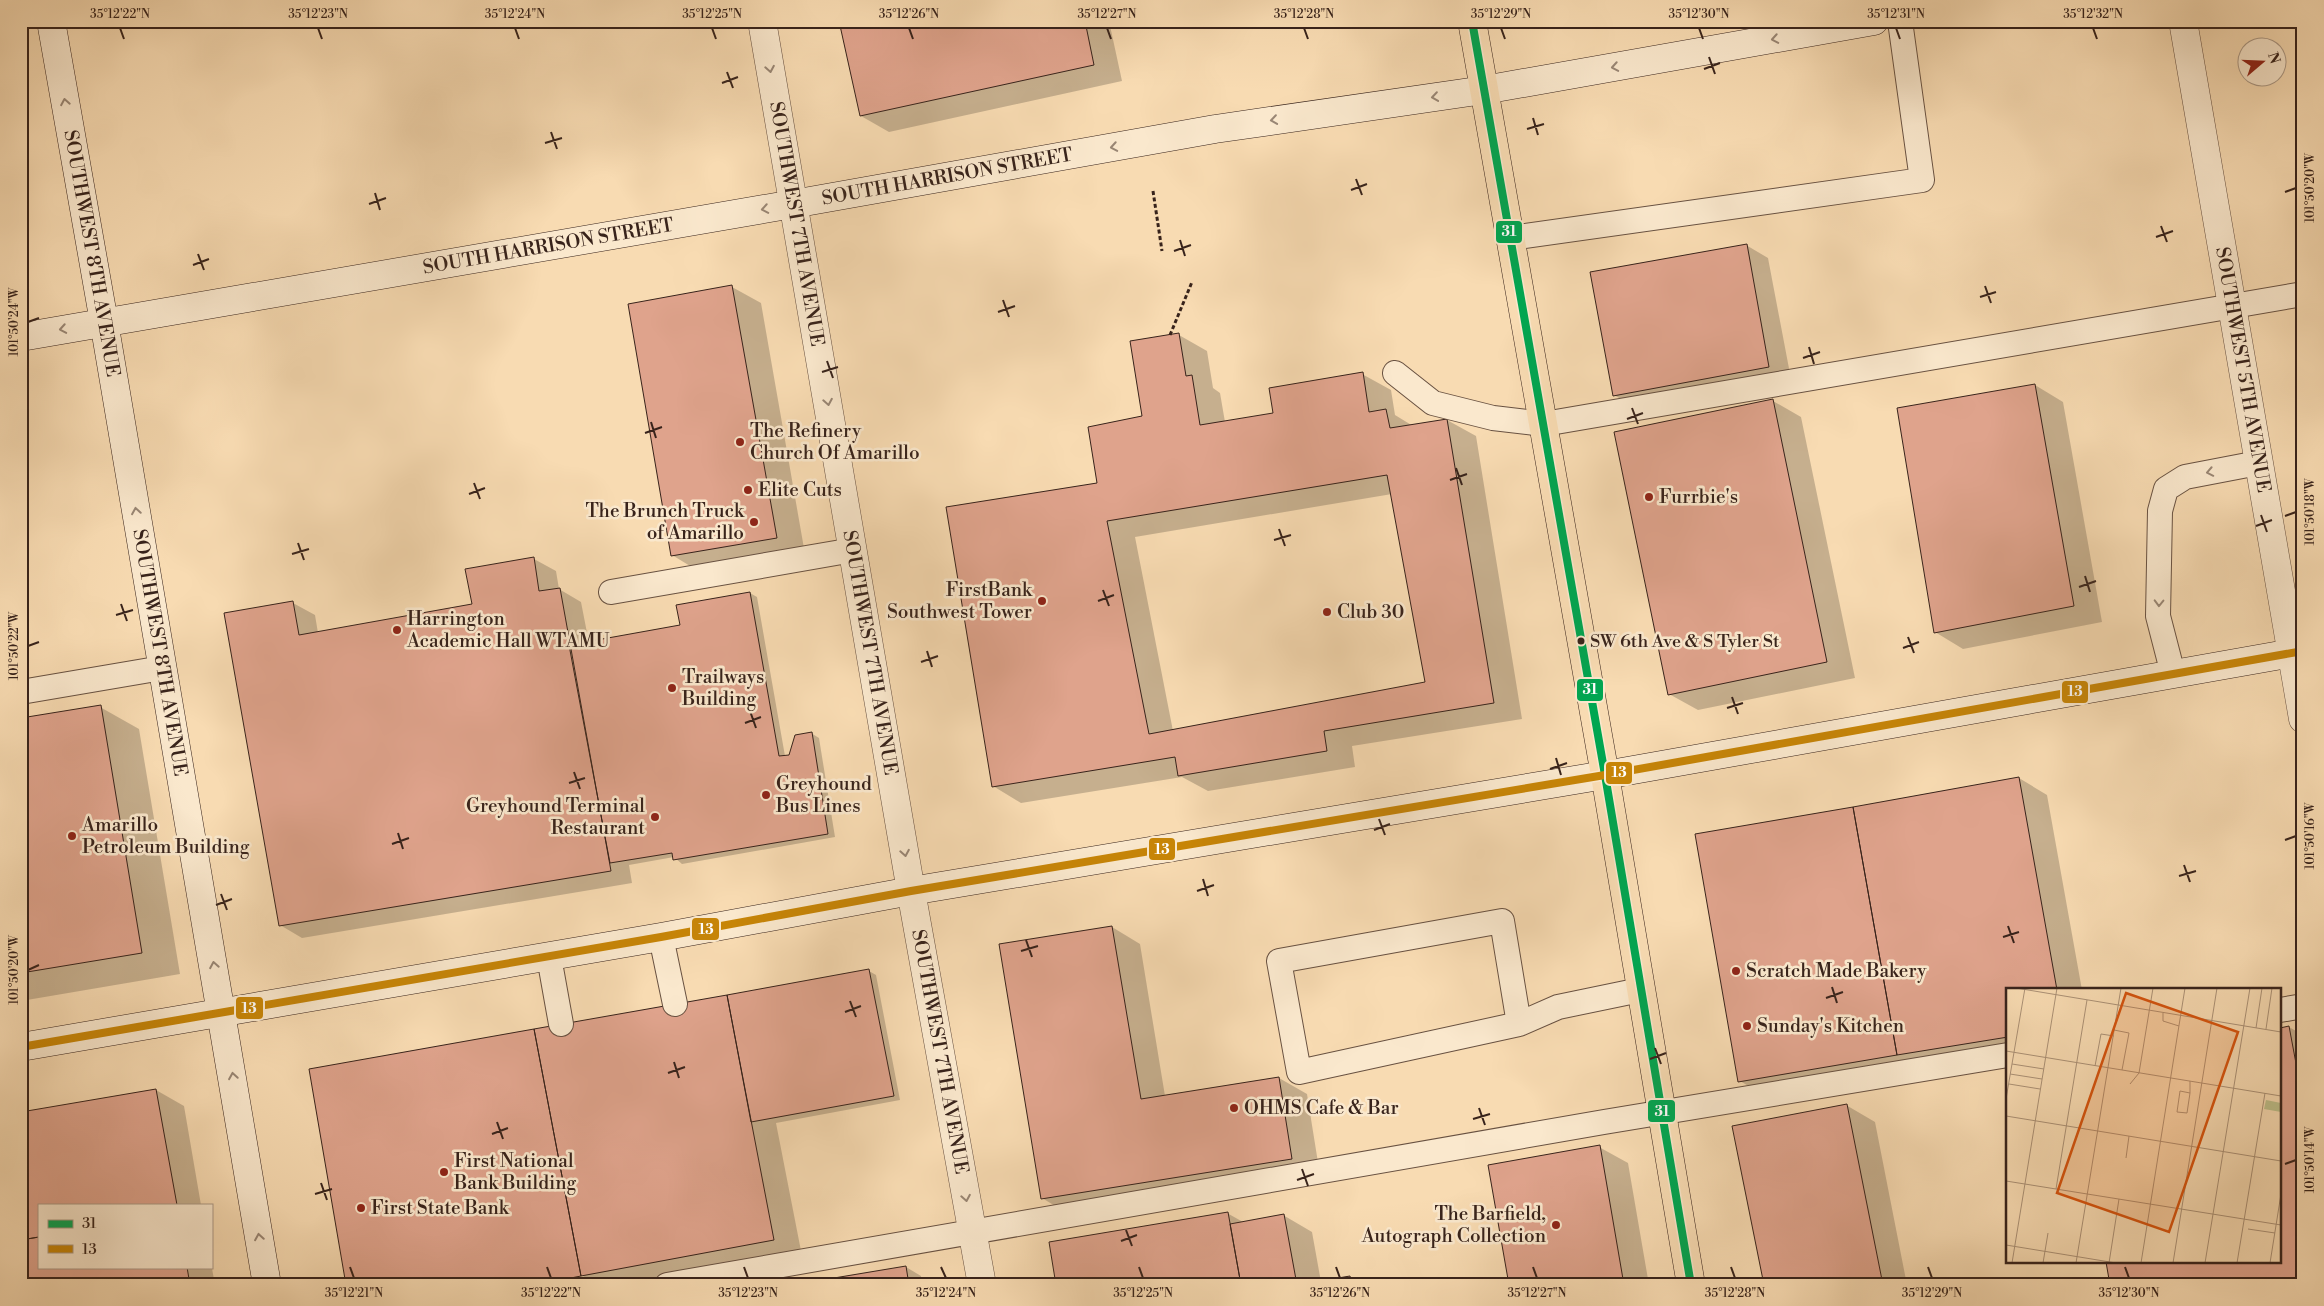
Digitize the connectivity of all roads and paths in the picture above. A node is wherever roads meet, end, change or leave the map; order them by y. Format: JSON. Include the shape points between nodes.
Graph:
{"nodes":[{"id":1,"x":51,"y":21,"type":"edge"},
{"id":2,"x":762,"y":21,"type":"edge"},
{"id":3,"x":1472,"y":21,"type":"edge"},
{"id":4,"x":1874,"y":21,"type":"edge"},
{"id":5,"x":1900,"y":21,"type":"edge"},
{"id":6,"x":2183,"y":21,"type":"edge"},
{"id":7,"x":1840,"y":24,"type":"edge"},
{"id":8,"x":1484,"y":90,"type":"junction"},
{"id":9,"x":1153,"y":191,"type":"dead end"},
{"id":10,"x":793,"y":204,"type":"junction"},
{"id":11,"x":1512,"y":238,"type":"junction"},
{"id":12,"x":1162,"y":250,"type":"dead end"},
{"id":13,"x":1192,"y":282,"type":"dead end"},
{"id":14,"x":2303,"y":294,"type":"edge"},
{"id":15,"x":2230,"y":306,"type":"junction"},
{"id":16,"x":104,"y":322,"type":"junction"},
{"id":17,"x":1170,"y":335,"type":"dead end"},
{"id":18,"x":21,"y":336,"type":"edge"},
{"id":19,"x":1396,"y":373,"type":"dead end"},
{"id":20,"x":1544,"y":424,"type":"junction"},
{"id":21,"x":2258,"y":463,"type":"junction"},
{"id":22,"x":854,"y":550,"type":"junction"},
{"id":23,"x":610,"y":592,"type":"dead end"},
{"id":24,"x":2297,"y":652,"type":"edge"},
{"id":25,"x":162,"y":668,"type":"junction"},
{"id":26,"x":2173,"y":674,"type":"junction"},
{"id":27,"x":21,"y":692,"type":"edge"},
{"id":28,"x":2303,"y":719,"type":"edge"},
{"id":29,"x":1605,"y":776,"type":"junction"},
{"id":30,"x":911,"y":891,"type":"junction"},
{"id":31,"x":661,"y":937,"type":"junction"},
{"id":32,"x":549,"y":956,"type":"junction"},
{"id":33,"x":1640,"y":990,"type":"junction"},
{"id":34,"x":674,"y":1004,"type":"dead end"},
{"id":35,"x":2303,"y":1006,"type":"edge"},
{"id":36,"x":2282,"y":1010,"type":"edge"},
{"id":37,"x":222,"y":1013,"type":"junction"},
{"id":38,"x":561,"y":1024,"type":"dead end"},
{"id":39,"x":1519,"y":1024,"type":"junction"},
{"id":40,"x":21,"y":1047,"type":"edge"},
{"id":41,"x":2006,"y":1055,"type":"edge"},
{"id":42,"x":1661,"y":1113,"type":"junction"},
{"id":43,"x":972,"y":1231,"type":"junction"},
{"id":44,"x":267,"y":1285,"type":"edge"},
{"id":45,"x":667,"y":1285,"type":"edge"},
{"id":46,"x":982,"y":1285,"type":"edge"},
{"id":47,"x":1691,"y":1285,"type":"edge"}],
"edges":[{"from":16,"to":1,"type":"main road","name":"SOUTHWEST 8TH AVENUE","one_way":true},
{"from":2,"to":10,"type":"main road","name":"SOUTHWEST 7TH AVENUE","one_way":true},
{"from":3,"to":8,"type":"main road"},
{"from":4,"to":7,"type":"main road","name":"SOUTH HARRISON STREET"},
{"from":5,"to":11,"type":"lane","via":[[1922,180]]},
{"from":6,"to":15,"type":"main road","name":"SOUTHWEST 5TH AVENUE"},
{"from":7,"to":8,"type":"main road","name":"SOUTH HARRISON STREET","one_way":true},
{"from":8,"to":10,"type":"main road","name":"SOUTH HARRISON STREET","one_way":true,"via":[[1215,129]]},
{"from":8,"to":11,"type":"main road"},
{"from":9,"to":12,"type":"path"},
{"from":10,"to":16,"type":"main road","name":"SOUTH HARRISON STREET","one_way":true},
{"from":10,"to":22,"type":"main road","name":"SOUTHWEST 7TH AVENUE","one_way":true},
{"from":11,"to":20,"type":"main road"},
{"from":13,"to":17,"type":"path"},
{"from":14,"to":15,"type":"lane"},
{"from":15,"to":20,"type":"lane"},
{"from":15,"to":21,"type":"main road","name":"SOUTHWEST 5TH AVENUE"},
{"from":16,"to":18,"type":"main road","name":"SOUTH HARRISON STREET","one_way":true},
{"from":25,"to":16,"type":"main road","name":"SOUTHWEST 8TH AVENUE","one_way":true},
{"from":19,"to":20,"type":"lane","via":[[1433,403],[1493,418]]},
{"from":20,"to":29,"type":"main road"},
{"from":21,"to":24,"type":"main road","name":"SOUTHWEST 5TH AVENUE"},
{"from":21,"to":26,"type":"lane","one_way":true,"via":[[2185,477],[2166,489],[2160,511],[2158,616]]},
{"from":22,"to":23,"type":"lane"},
{"from":22,"to":30,"type":"main road","name":"SOUTHWEST 7TH AVENUE","one_way":true},
{"from":24,"to":26,"type":"main road"},
{"from":24,"to":28,"type":"main road","name":"SOUTHWEST 5TH AVENUE"},
{"from":25,"to":27,"type":"lane"},
{"from":37,"to":25,"type":"main road","name":"SOUTHWEST 8TH AVENUE","one_way":true},
{"from":26,"to":29,"type":"main road"},
{"from":29,"to":30,"type":"main road"},
{"from":29,"to":33,"type":"main road"},
{"from":30,"to":31,"type":"main road"},
{"from":30,"to":43,"type":"main road","name":"SOUTHWEST 7TH AVENUE","one_way":true},
{"from":31,"to":32,"type":"main road"},
{"from":31,"to":34,"type":"lane"},
{"from":32,"to":37,"type":"main road"},
{"from":32,"to":38,"type":"lane"},
{"from":33,"to":39,"type":"lane","via":[[1558,1007]]},
{"from":33,"to":42,"type":"main road"},
{"from":35,"to":36,"type":"lane"},
{"from":37,"to":40,"type":"main road"},
{"from":44,"to":37,"type":"main road","name":"SOUTHWEST 8TH AVENUE","one_way":true},
{"from":39,"to":39,"type":"lane","via":[[1502,921],[1279,961],[1299,1072]]},
{"from":41,"to":42,"type":"lane"},
{"from":42,"to":43,"type":"lane"},
{"from":42,"to":47,"type":"main road"},
{"from":43,"to":45,"type":"lane"},
{"from":43,"to":46,"type":"main road","name":"SOUTHWEST 7TH AVENUE"}]}
